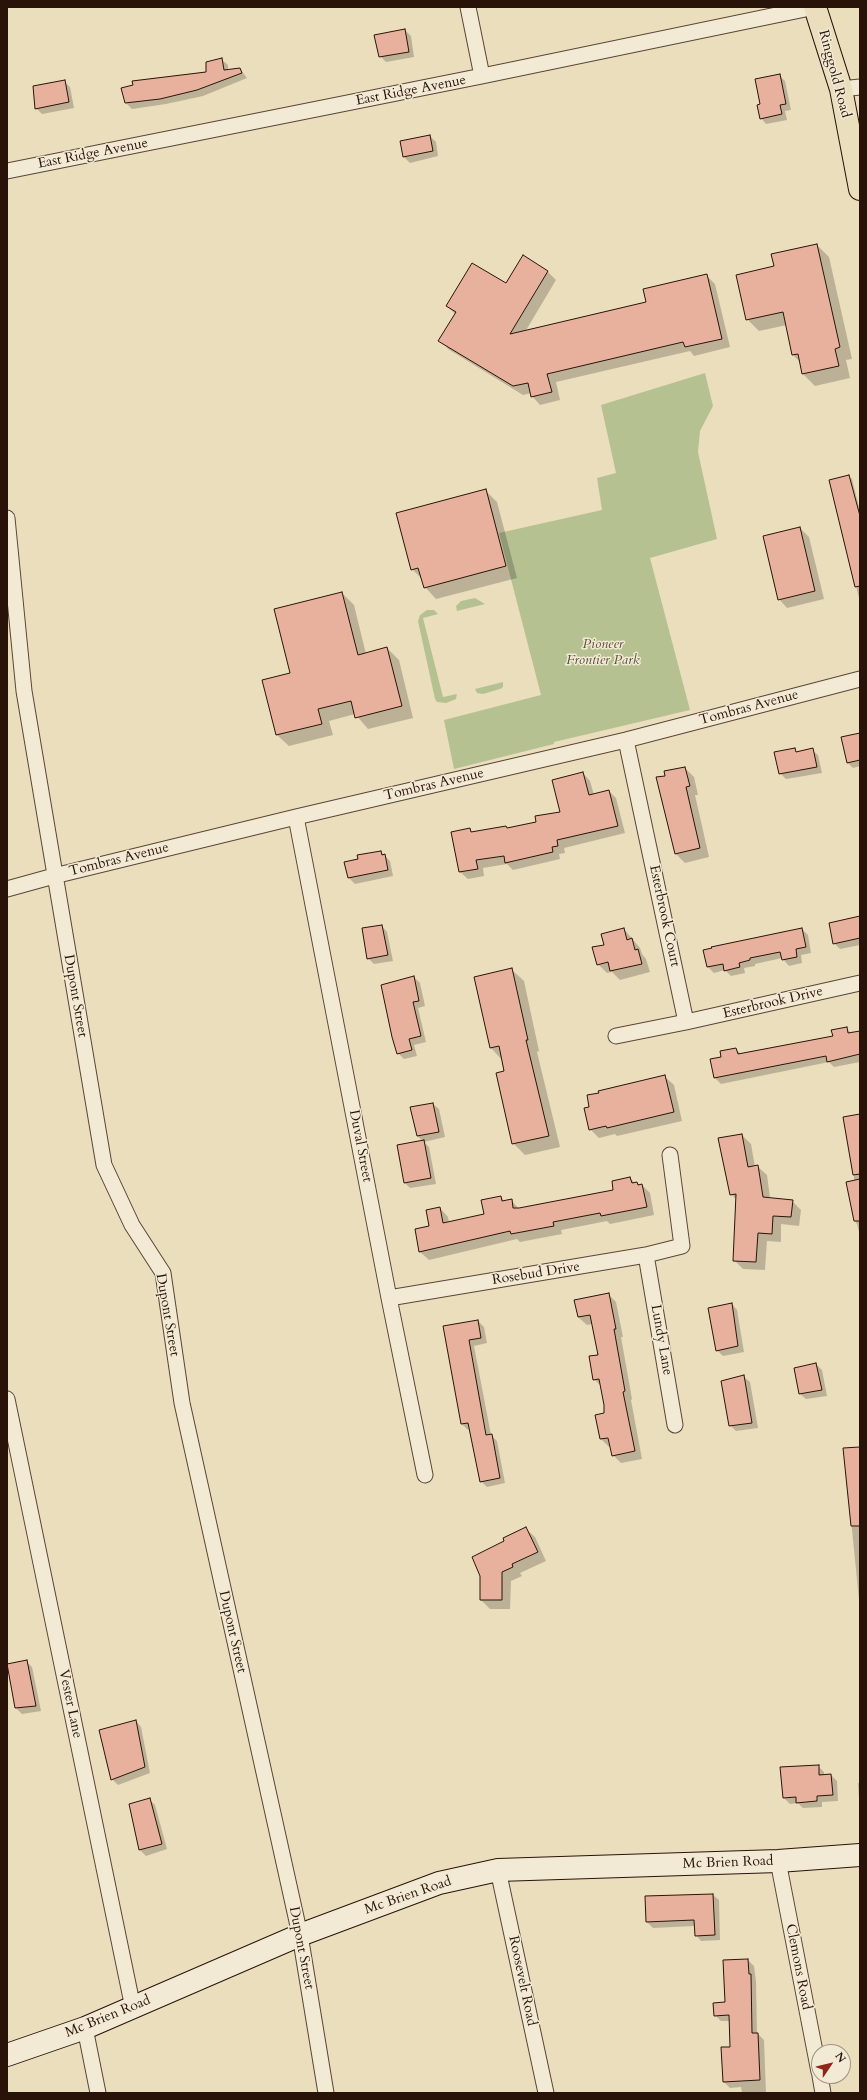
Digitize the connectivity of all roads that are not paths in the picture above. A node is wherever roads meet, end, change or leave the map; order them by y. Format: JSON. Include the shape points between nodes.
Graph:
{"nodes":[{"id":1,"x":468,"y":7,"type":"edge"},
{"id":2,"x":815,"y":7,"type":"edge"},
{"id":3,"x":482,"y":76,"type":"junction"},
{"id":4,"x":850,"y":88,"type":"edge"},
{"id":5,"x":7,"y":171,"type":"edge"},
{"id":6,"x":860,"y":189,"type":"edge"},
{"id":7,"x":7,"y":518,"type":"edge"},
{"id":8,"x":860,"y":679,"type":"edge"},
{"id":9,"x":626,"y":740,"type":"junction"},
{"id":10,"x":296,"y":817,"type":"junction"},
{"id":11,"x":54,"y":876,"type":"junction"},
{"id":12,"x":7,"y":889,"type":"edge"},
{"id":13,"x":860,"y":983,"type":"edge"},
{"id":14,"x":686,"y":1022,"type":"junction"},
{"id":15,"x":616,"y":1036,"type":"dead end"},
{"id":16,"x":670,"y":1155,"type":"dead end"},
{"id":17,"x":646,"y":1255,"type":"junction"},
{"id":18,"x":389,"y":1298,"type":"junction"},
{"id":19,"x":7,"y":1400,"type":"edge"},
{"id":20,"x":675,"y":1426,"type":"dead end"},
{"id":21,"x":425,"y":1475,"type":"dead end"},
{"id":22,"x":860,"y":1854,"type":"edge"},
{"id":23,"x":778,"y":1861,"type":"junction"},
{"id":24,"x":498,"y":1870,"type":"junction"},
{"id":25,"x":300,"y":1935,"type":"junction"},
{"id":26,"x":132,"y":2008,"type":"junction"},
{"id":27,"x":85,"y":2028,"type":"junction"},
{"id":28,"x":814,"y":2044,"type":"edge"},
{"id":29,"x":7,"y":2055,"type":"edge"},
{"id":30,"x":98,"y":2093,"type":"edge"},
{"id":31,"x":326,"y":2093,"type":"edge"},
{"id":32,"x":546,"y":2093,"type":"edge"}],
"edges":[{"from":1,"to":3,"type":"street"},
{"from":2,"to":3,"type":"street","name":"East Ridge Avenue"},
{"from":2,"to":4,"type":"main road","name":"Ringgold Road"},
{"from":3,"to":5,"type":"street","name":"East Ridge Avenue"},
{"from":4,"to":6,"type":"main road","name":"Ringgold Road"},
{"from":7,"to":11,"type":"street","name":"Dupont Street","via":[[24,691]]},
{"from":8,"to":9,"type":"street","name":"Tombras Avenue"},
{"from":9,"to":10,"type":"street","name":"Tombras Avenue"},
{"from":9,"to":14,"type":"street","name":"Esterbrook Court"},
{"from":10,"to":11,"type":"street","name":"Tombras Avenue"},
{"from":10,"to":18,"type":"street","name":"Duval Street"},
{"from":11,"to":12,"type":"street","name":"Tombras Avenue"},
{"from":11,"to":25,"type":"street","name":"Dupont Street","via":[[104,1165],[132,1225],[163,1274],[182,1404]]},
{"from":13,"to":14,"type":"street","name":"Esterbrook Drive"},
{"from":14,"to":15,"type":"street"},
{"from":16,"to":17,"type":"street","name":"Rosebud Drive","via":[[682,1246]]},
{"from":17,"to":18,"type":"street","name":"Rosebud Drive"},
{"from":17,"to":20,"type":"street","name":"Lundy Lane"},
{"from":18,"to":21,"type":"street","name":"Duval Street"},
{"from":19,"to":26,"type":"street","name":"Vester Lane"},
{"from":22,"to":23,"type":"main road","name":"Mc Brien Road"},
{"from":23,"to":24,"type":"main road","name":"Mc Brien Road"},
{"from":23,"to":28,"type":"street","name":"Clemons Road"},
{"from":24,"to":25,"type":"main road","name":"Mc Brien Road","via":[[439,1883]]},
{"from":24,"to":32,"type":"street","name":"Roosevelt Road"},
{"from":25,"to":26,"type":"main road","name":"Mc Brien Road"},
{"from":25,"to":31,"type":"street","name":"Dupont Street"},
{"from":26,"to":27,"type":"main road","name":"Mc Brien Road"},
{"from":27,"to":29,"type":"main road","name":"Mc Brien Road"},
{"from":27,"to":30,"type":"street"}]}
